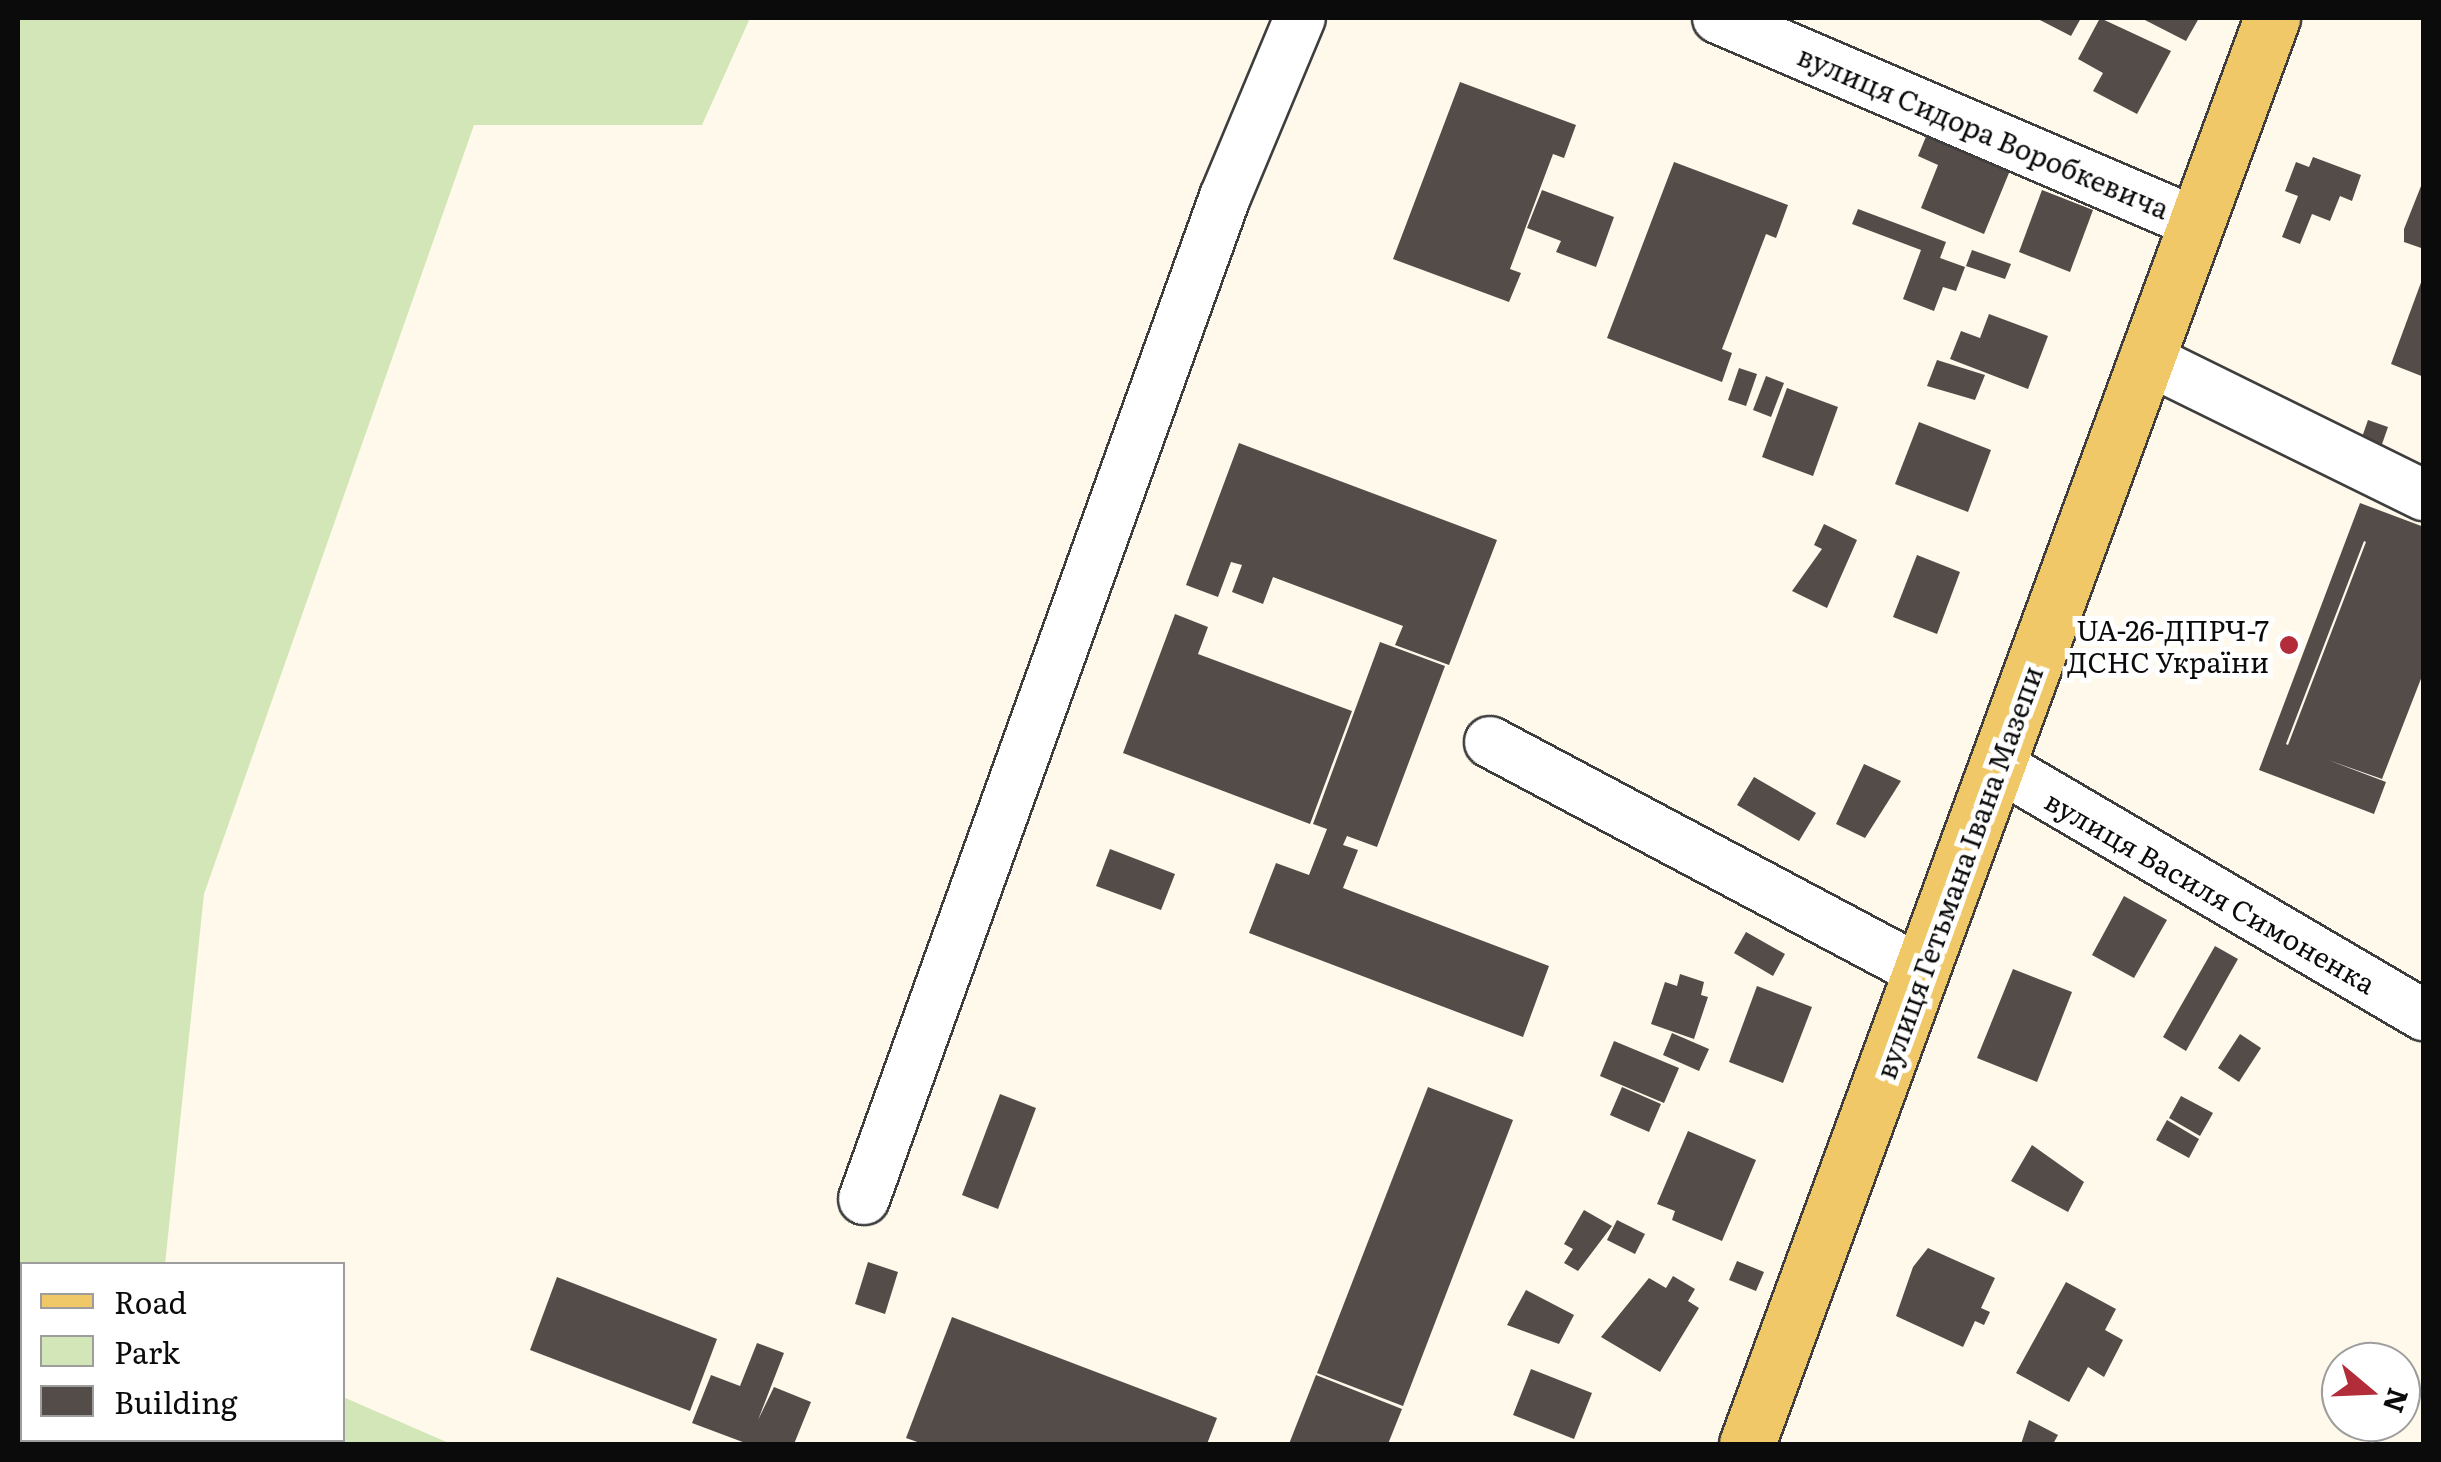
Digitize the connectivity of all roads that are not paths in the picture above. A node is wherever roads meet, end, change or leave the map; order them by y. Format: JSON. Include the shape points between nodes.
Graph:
{"nodes":[{"id":1,"x":1300,"y":18,"type":"edge"},
{"id":2,"x":1718,"y":18,"type":"edge"},
{"id":3,"x":2272,"y":18,"type":"edge"},
{"id":4,"x":2194,"y":222,"type":"junction"},
{"id":5,"x":2145,"y":358,"type":"junction"},
{"id":6,"x":2424,"y":495,"type":"edge"},
{"id":7,"x":1490,"y":742,"type":"dead end"},
{"id":8,"x":1998,"y":766,"type":"junction"},
{"id":9,"x":1922,"y":972,"type":"junction"},
{"id":10,"x":2424,"y":1015,"type":"edge"},
{"id":11,"x":864,"y":1199,"type":"dead end"},
{"id":12,"x":1746,"y":1444,"type":"edge"}],
"edges":[{"from":1,"to":11,"type":"street","via":[[1224,197]]},
{"from":2,"to":4,"type":"street","name":"вулиця Сидора Воробкевича"},
{"from":3,"to":4,"type":"main road","name":"вулиця Гетьмана Івана Мазепи"},
{"from":4,"to":5,"type":"main road","name":"вулиця Гетьмана Івана Мазепи"},
{"from":5,"to":6,"type":"street"},
{"from":5,"to":8,"type":"main road","name":"вулиця Гетьмана Івана Мазепи"},
{"from":7,"to":9,"type":"street"},
{"from":8,"to":9,"type":"main road","name":"вулиця Гетьмана Івана Мазепи"},
{"from":8,"to":10,"type":"street","name":"вулиця Василя Симоненка"},
{"from":9,"to":12,"type":"main road","name":"вулиця Гетьмана Івана Мазепи"}]}
